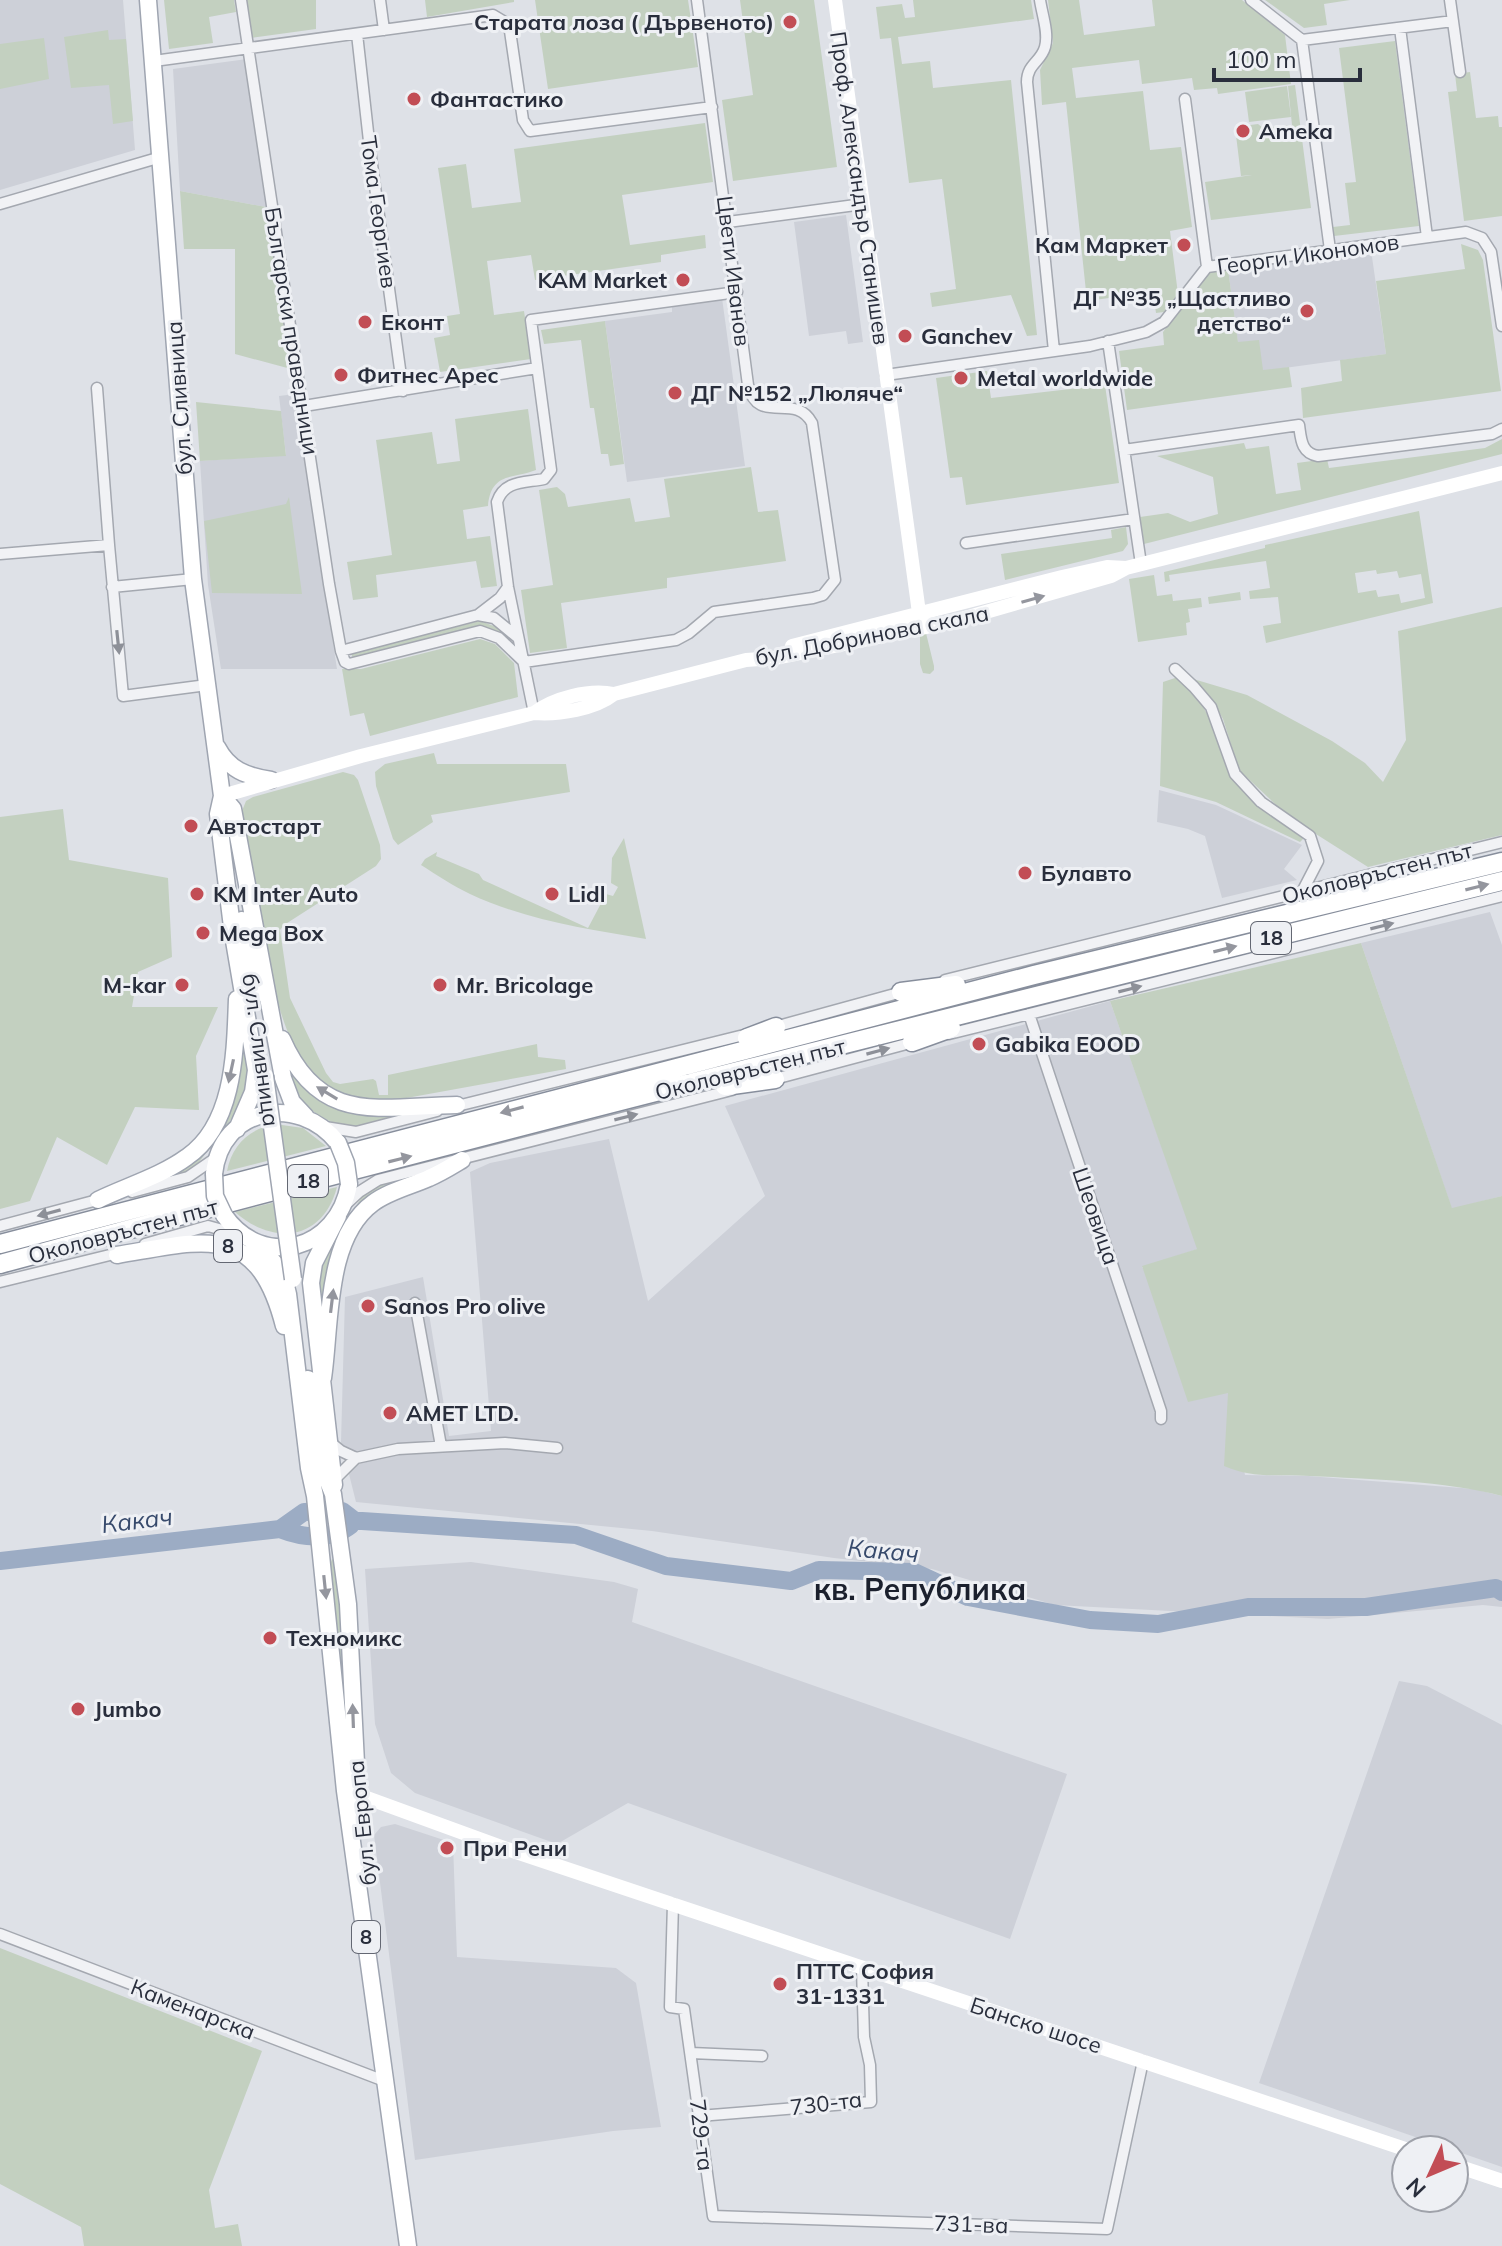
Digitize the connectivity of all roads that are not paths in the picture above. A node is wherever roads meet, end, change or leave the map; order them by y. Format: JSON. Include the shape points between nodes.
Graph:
{"nodes":[{"id":1,"x":148,"y":0,"type":"edge"},
{"id":2,"x":241,"y":0,"type":"edge"},
{"id":3,"x":380,"y":0,"type":"edge"},
{"id":4,"x":697,"y":0,"type":"edge"},
{"id":5,"x":835,"y":0,"type":"edge"},
{"id":6,"x":1040,"y":0,"type":"edge"},
{"id":7,"x":1251,"y":0,"type":"edge"},
{"id":8,"x":1450,"y":0,"type":"edge"},
{"id":9,"x":1453,"y":21,"type":"junction"},
{"id":10,"x":1400,"y":28,"type":"junction"},
{"id":11,"x":384,"y":30,"type":"junction"},
{"id":12,"x":357,"y":34,"type":"junction"},
{"id":13,"x":1302,"y":40,"type":"junction"},
{"id":14,"x":247,"y":49,"type":"junction"},
{"id":15,"x":154,"y":61,"type":"junction"},
{"id":16,"x":1460,"y":72,"type":"dead end"},
{"id":17,"x":1185,"y":99,"type":"dead end"},
{"id":18,"x":712,"y":107,"type":"junction"},
{"id":19,"x":161,"y":157,"type":"junction"},
{"id":20,"x":0,"y":204,"type":"edge"},
{"id":21,"x":863,"y":204,"type":"junction"},
{"id":22,"x":728,"y":222,"type":"junction"},
{"id":23,"x":1427,"y":237,"type":"junction"},
{"id":24,"x":1330,"y":250,"type":"junction"},
{"id":25,"x":1207,"y":267,"type":"junction"},
{"id":26,"x":737,"y":292,"type":"junction"},
{"id":27,"x":1502,"y":326,"type":"edge"},
{"id":28,"x":1108,"y":341,"type":"junction"},
{"id":29,"x":1054,"y":351,"type":"junction"},
{"id":30,"x":537,"y":368,"type":"junction"},
{"id":31,"x":886,"y":375,"type":"junction"},
{"id":32,"x":97,"y":388,"type":"dead end"},
{"id":33,"x":403,"y":391,"type":"junction"},
{"id":34,"x":304,"y":406,"type":"junction"},
{"id":35,"x":1502,"y":429,"type":"edge"},
{"id":36,"x":1124,"y":450,"type":"junction"},
{"id":37,"x":1502,"y":473,"type":"edge"},
{"id":38,"x":1134,"y":519,"type":"junction"},
{"id":39,"x":966,"y":543,"type":"dead end"},
{"id":40,"x":109,"y":545,"type":"junction"},
{"id":41,"x":0,"y":554,"type":"edge"},
{"id":42,"x":1134,"y":566,"type":"junction"},
{"id":43,"x":193,"y":579,"type":"junction"},
{"id":44,"x":112,"y":587,"type":"junction"},
{"id":45,"x":508,"y":587,"type":"junction"},
{"id":46,"x":919,"y":613,"type":"junction"},
{"id":47,"x":478,"y":615,"type":"junction"},
{"id":48,"x":930,"y":627,"type":"junction"},
{"id":49,"x":909,"y":631,"type":"junction"},
{"id":50,"x":519,"y":638,"type":"junction"},
{"id":51,"x":343,"y":656,"type":"junction"},
{"id":52,"x":746,"y":660,"type":"junction"},
{"id":53,"x":524,"y":662,"type":"junction"},
{"id":54,"x":1175,"y":669,"type":"dead end"},
{"id":55,"x":207,"y":685,"type":"junction"},
{"id":56,"x":534,"y":713,"type":"junction"},
{"id":57,"x":214,"y":741,"type":"junction"},
{"id":58,"x":271,"y":780,"type":"junction"},
{"id":59,"x":222,"y":796,"type":"junction"},
{"id":60,"x":1502,"y":842,"type":"edge"},
{"id":61,"x":225,"y":861,"type":"junction"},
{"id":62,"x":1502,"y":862,"type":"edge"},
{"id":63,"x":243,"y":873,"type":"junction"},
{"id":64,"x":1502,"y":881,"type":"edge"},
{"id":65,"x":1302,"y":892,"type":"junction"},
{"id":66,"x":1502,"y":896,"type":"edge"},
{"id":67,"x":242,"y":920,"type":"junction"},
{"id":68,"x":237,"y":966,"type":"junction"},
{"id":69,"x":1034,"y":975,"type":"junction"},
{"id":70,"x":901,"y":992,"type":"junction"},
{"id":71,"x":1040,"y":995,"type":"junction"},
{"id":72,"x":1029,"y":1014,"type":"junction"},
{"id":73,"x":271,"y":1016,"type":"junction"},
{"id":74,"x":776,"y":1027,"type":"junction"},
{"id":75,"x":912,"y":1042,"type":"junction"},
{"id":76,"x":654,"y":1072,"type":"junction"},
{"id":77,"x":775,"y":1079,"type":"junction"},
{"id":78,"x":635,"y":1099,"type":"junction"},
{"id":79,"x":457,"y":1105,"type":"junction"},
{"id":80,"x":306,"y":1117,"type":"junction"},
{"id":81,"x":322,"y":1126,"type":"junction"},
{"id":82,"x":237,"y":1129,"type":"junction"},
{"id":83,"x":217,"y":1157,"type":"junction"},
{"id":84,"x":462,"y":1160,"type":"junction"},
{"id":85,"x":279,"y":1180,"type":"joint"},
{"id":86,"x":98,"y":1200,"type":"junction"},
{"id":87,"x":341,"y":1212,"type":"junction"},
{"id":88,"x":0,"y":1226,"type":"edge"},
{"id":89,"x":247,"y":1238,"type":"junction"},
{"id":90,"x":0,"y":1244,"type":"edge"},
{"id":91,"x":117,"y":1255,"type":"junction"},
{"id":92,"x":0,"y":1264,"type":"edge"},
{"id":93,"x":0,"y":1282,"type":"edge"},
{"id":94,"x":415,"y":1303,"type":"dead end"},
{"id":95,"x":295,"y":1362,"type":"junction"},
{"id":96,"x":323,"y":1378,"type":"junction"},
{"id":97,"x":1161,"y":1419,"type":"dead end"},
{"id":98,"x":330,"y":1442,"type":"junction"},
{"id":99,"x":441,"y":1446,"type":"junction"},
{"id":100,"x":557,"y":1448,"type":"dead end"},
{"id":101,"x":356,"y":1458,"type":"junction"},
{"id":102,"x":321,"y":1464,"type":"junction"},
{"id":103,"x":334,"y":1487,"type":"junction"},
{"id":104,"x":315,"y":1496,"type":"junction"},
{"id":105,"x":351,"y":1792,"type":"junction"},
{"id":106,"x":673,"y":1904,"type":"junction"},
{"id":107,"x":0,"y":1934,"type":"edge"},
{"id":108,"x":862,"y":1968,"type":"junction"},
{"id":109,"x":691,"y":2053,"type":"junction"},
{"id":110,"x":762,"y":2056,"type":"dead end"},
{"id":111,"x":1143,"y":2061,"type":"junction"},
{"id":112,"x":387,"y":2082,"type":"junction"},
{"id":113,"x":699,"y":2116,"type":"junction"},
{"id":114,"x":1390,"y":2144,"type":"edge"},
{"id":115,"x":1470,"y":2170,"type":"edge"},
{"id":116,"x":1502,"y":2181,"type":"edge"},
{"id":117,"x":713,"y":2216,"type":"joint"},
{"id":118,"x":408,"y":2246,"type":"edge"},
{"id":119,"x":416,"y":2246,"type":"edge"}],
"edges":[{"from":1,"to":15,"type":"main road","name":"бул. Сливница"},
{"from":2,"to":14,"type":"street","name":"Български праведници"},
{"from":3,"to":11,"type":"street"},
{"from":4,"to":18,"type":"street","name":"Цвети Иванов"},
{"from":5,"to":21,"type":"street","name":"Проф. Александър Станишев"},
{"from":6,"to":29,"type":"street","via":[[1046,44],[1029,69],[1027,82]]},
{"from":7,"to":13,"type":"street"},
{"from":8,"to":9,"type":"street"},
{"from":9,"to":10,"type":"street"},
{"from":9,"to":16,"type":"street"},
{"from":10,"to":13,"type":"street"},
{"from":10,"to":23,"type":"street"},
{"from":11,"to":12,"type":"street"},
{"from":11,"to":18,"type":"street","via":[[493,15],[501,19],[510,31],[523,120],[534,132]]},
{"from":12,"to":14,"type":"street"},
{"from":12,"to":33,"type":"street","name":"Тома Георгиев"},
{"from":13,"to":24,"type":"street"},
{"from":14,"to":15,"type":"street"},
{"from":14,"to":34,"type":"street","name":"Български праведници"},
{"from":15,"to":19,"type":"main road","name":"бул. Сливница"},
{"from":17,"to":25,"type":"street"},
{"from":18,"to":22,"type":"street","name":"Цвети Иванов"},
{"from":19,"to":20,"type":"street"},
{"from":19,"to":43,"type":"main road","name":"бул. Сливница"},
{"from":21,"to":22,"type":"street"},
{"from":21,"to":31,"type":"street","name":"Проф. Александър Станишев"},
{"from":22,"to":26,"type":"street","name":"Цвети Иванов"},
{"from":23,"to":24,"type":"street","name":"Георги Икономов"},
{"from":23,"to":27,"type":"street","name":"Георги Икономов","via":[[1466,232],[1488,244]]},
{"from":24,"to":25,"type":"street","name":"Георги Икономов"},
{"from":25,"to":28,"type":"street","name":"Георги Икономов","via":[[1164,322]]},
{"from":26,"to":30,"type":"street","via":[[531,320]]},
{"from":26,"to":53,"type":"street","name":"Цвети Иванов","via":[[750,393],[762,406],[798,409],[812,423],[835,580],[823,595],[714,612],[676,640]]},
{"from":28,"to":29,"type":"street","name":"Георги Икономов"},
{"from":28,"to":36,"type":"street"},
{"from":29,"to":31,"type":"street","name":"Георги Икономов"},
{"from":30,"to":33,"type":"street"},
{"from":30,"to":45,"type":"street","via":[[551,470],[544,479],[509,485],[499,495]]},
{"from":31,"to":46,"type":"street","name":"Проф. Александър Станишев"},
{"from":32,"to":40,"type":"street"},
{"from":33,"to":34,"type":"street"},
{"from":34,"to":51,"type":"street","name":"Български праведници"},
{"from":35,"to":36,"type":"street","via":[[1318,456],[1303,447],[1299,425]]},
{"from":36,"to":38,"type":"street"},
{"from":37,"to":42,"type":"street","name":"бул. Добринова скала"},
{"from":38,"to":39,"type":"street"},
{"from":38,"to":42,"type":"street"},
{"from":40,"to":41,"type":"street"},
{"from":40,"to":44,"type":"street"},
{"from":42,"to":46,"type":"street","name":"бул. Добринова скала","via":[[1092,571]]},
{"from":48,"to":42,"type":"street","name":"бул. Добринова скала","one_way":true},
{"from":43,"to":44,"type":"street"},
{"from":43,"to":55,"type":"main road","name":"бул. Сливница"},
{"from":44,"to":55,"type":"street","one_way":true,"via":[[123,696]]},
{"from":45,"to":47,"type":"street"},
{"from":45,"to":50,"type":"street"},
{"from":46,"to":48,"type":"street"},
{"from":46,"to":49,"type":"street"},
{"from":46,"to":52,"type":"street","name":"бул. Добринова скала"},
{"from":47,"to":50,"type":"street","via":[[494,618]]},
{"from":47,"to":51,"type":"street"},
{"from":48,"to":49,"type":"street","name":"бул. Добринова скала"},
{"from":49,"to":52,"type":"street","name":"бул. Добринова скала"},
{"from":50,"to":53,"type":"street"},
{"from":51,"to":53,"type":"street","via":[[354,663],[480,631],[499,638]]},
{"from":52,"to":56,"type":"street","name":"бул. Добринова скала","via":[[614,694],[600,691],[547,704]]},
{"from":53,"to":56,"type":"street"},
{"from":54,"to":65,"type":"street","via":[[1211,707],[1235,774],[1261,802],[1310,836],[1318,861]]},
{"from":55,"to":57,"type":"main road","name":"бул. Сливница"},
{"from":56,"to":58,"type":"street","name":"бул. Добринова скала"},
{"from":57,"to":58,"type":"main road","via":[[236,771]]},
{"from":57,"to":59,"type":"main road","name":"бул. Сливница"},
{"from":58,"to":59,"type":"street","name":"бул. Добринова скала"},
{"from":59,"to":61,"type":"main road","name":"бул. Сливница","via":[[218,814]]},
{"from":59,"to":63,"type":"main road","name":"бул. Сливница","via":[[233,809]]},
{"from":60,"to":65,"type":"street","name":"Околовръстен път"},
{"from":61,"to":67,"type":"main road","name":"бул. Сливница"},
{"from":61,"to":68,"type":"main road","name":"бул. Сливница"},
{"from":62,"to":69,"type":"highway","name":"Околовръстен път","number":"18"},
{"from":63,"to":67,"type":"main road","name":"бул. Сливница"},
{"from":63,"to":73,"type":"main road","name":"бул. Сливница"},
{"from":71,"to":64,"type":"highway","name":"Околовръстен път","number":"18","one_way":true},
{"from":65,"to":70,"type":"street","name":"Околовръстен път"},
{"from":72,"to":66,"type":"street","name":"Околовръстен път","one_way":true},
{"from":67,"to":85,"type":"main road","name":"бул. Сливница","bridge":true},
{"from":68,"to":82,"type":"main road","name":"бул. Сливница","via":[[256,1070]]},
{"from":68,"to":86,"type":"main road","one_way":true,"via":[[234,1055],[213,1129],[189,1156]]},
{"from":69,"to":70,"type":"highway"},
{"from":69,"to":76,"type":"highway","name":"Околовръстен път","number":"18"},
{"from":70,"to":74,"type":"street","name":"Околовръстен път"},
{"from":71,"to":75,"type":"highway"},
{"from":71,"to":78,"type":"highway","name":"Околовръстен път","number":"18"},
{"from":72,"to":75,"type":"street","name":"Околовръстен път"},
{"from":72,"to":97,"type":"street","name":"Шеовица"},
{"from":79,"to":73,"type":"main road","one_way":true,"via":[[373,1109],[342,1102],[299,1071]]},
{"from":73,"to":80,"type":"main road","name":"бул. Сливница","via":[[288,1094]]},
{"from":74,"to":76,"type":"highway"},
{"from":74,"to":79,"type":"street","name":"Околовръстен път"},
{"from":77,"to":75,"type":"street","name":"Околовръстен път","one_way":true},
{"from":76,"to":90,"type":"highway","name":"Околовръстен път","number":"18","one_way":true},
{"from":77,"to":78,"type":"highway"},
{"from":84,"to":77,"type":"street","name":"Околовръстен път","one_way":true},
{"from":92,"to":78,"type":"highway","name":"Околовръстен път","number":"18","one_way":true},
{"from":79,"to":81,"type":"street","name":"Околовръстен път","via":[[356,1132]]},
{"from":80,"to":81,"type":"main road","number":"8"},
{"from":80,"to":82,"type":"main road","number":"8","via":[[273,1113]]},
{"from":81,"to":87,"type":"main road","number":"8","bridge":true,"via":[[338,1143],[346,1163],[349,1184]]},
{"from":82,"to":83,"type":"main road"},
{"from":83,"to":86,"type":"street","via":[[181,1180]]},
{"from":83,"to":89,"type":"main road","bridge":true,"via":[[215,1196],[224,1215]]},
{"from":84,"to":87,"type":"street","name":"Околовръстен път","via":[[378,1180]]},
{"from":96,"to":84,"type":"main road","one_way":true,"via":[[336,1270],[353,1224],[373,1203]]},
{"from":85,"to":102,"type":"main road","name":"бул. Европа","bridge":true},
{"from":86,"to":88,"type":"street","one_way":true},
{"from":87,"to":89,"type":"main road","via":[[320,1235],[301,1244],[271,1247]]},
{"from":87,"to":96,"type":"main road","name":"бул. Европа","number":"8","via":[[311,1273]]},
{"from":89,"to":91,"type":"street","via":[[208,1226]]},
{"from":89,"to":95,"type":"main road","name":"бул. Европа","via":[[285,1279]]},
{"from":91,"to":93,"type":"street","number":"8"},
{"from":91,"to":95,"type":"main road","number":"8","via":[[213,1242],[247,1256],[269,1284]]},
{"from":94,"to":99,"type":"street"},
{"from":95,"to":104,"type":"main road","name":"бул. Европа","number":"8"},
{"from":96,"to":98,"type":"main road","name":"бул. Европа","number":"8"},
{"from":98,"to":101,"type":"street"},
{"from":98,"to":103,"type":"main road","name":"бул. Европа","number":"8"},
{"from":99,"to":100,"type":"street","via":[[505,1443]]},
{"from":99,"to":101,"type":"street"},
{"from":101,"to":103,"type":"street"},
{"from":102,"to":103,"type":"main road","name":"бул. Европа"},
{"from":102,"to":104,"type":"main road","name":"бул. Европа"},
{"from":105,"to":103,"type":"main road","name":"бул. Европа","number":"8","one_way":true,"via":[[348,1604]]},
{"from":104,"to":105,"type":"main road","name":"бул. Европа","number":"8","one_way":true},
{"from":105,"to":106,"type":"street","name":"Банско шосе"},
{"from":105,"to":112,"type":"main road","name":"бул. Европа","number":"8"},
{"from":105,"to":119,"type":"main road","name":"бул. Европа","number":"8"},
{"from":106,"to":108,"type":"street","name":"Банско шосе"},
{"from":106,"to":109,"type":"street","name":"729-та","via":[[670,2007],[684,2009]]},
{"from":107,"to":112,"type":"street","name":"Каменарска"},
{"from":108,"to":111,"type":"street","name":"Банско шосе"},
{"from":108,"to":113,"type":"street","name":"730-та","via":[[871,2102]]},
{"from":109,"to":110,"type":"street"},
{"from":109,"to":113,"type":"street","name":"729-та"},
{"from":111,"to":114,"type":"street","name":"Банско шосе"},
{"from":111,"to":117,"type":"street","name":"731-ва","via":[[1107,2229]]},
{"from":112,"to":118,"type":"main road","name":"бул. Европа","number":"8"},
{"from":113,"to":117,"type":"street","name":"729-та"},
{"from":115,"to":116,"type":"street"}]}
